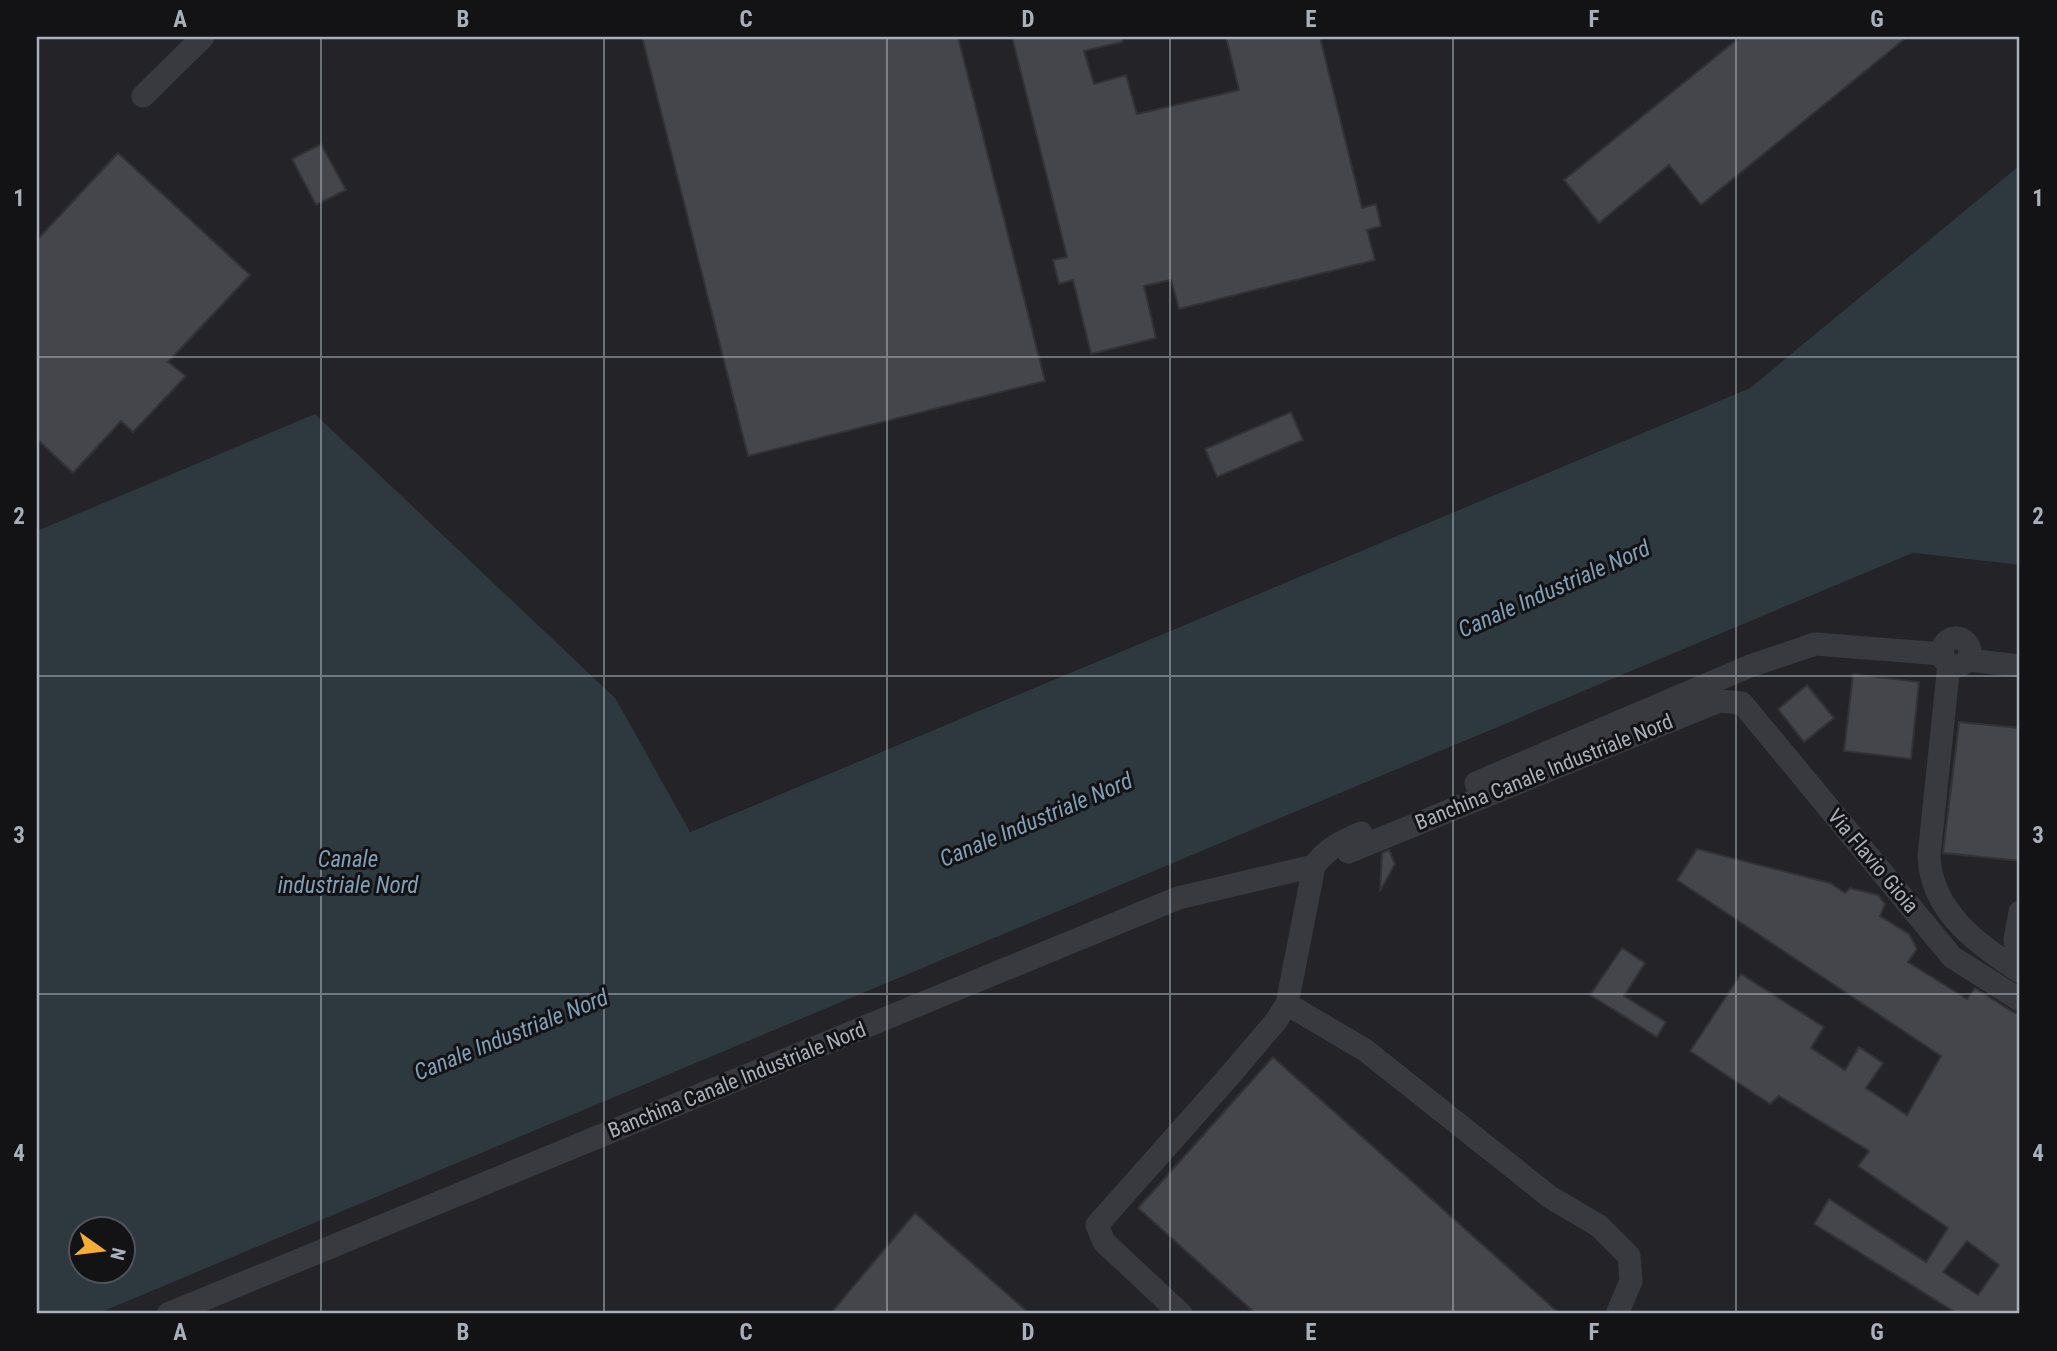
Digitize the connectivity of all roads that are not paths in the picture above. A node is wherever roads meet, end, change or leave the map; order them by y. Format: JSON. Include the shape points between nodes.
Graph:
{"nodes":[{"id":1,"x":203,"y":37,"type":"edge"},
{"id":2,"x":143,"y":96,"type":"dead end"},
{"id":3,"x":1953,"y":659,"type":"junction"},
{"id":4,"x":2020,"y":666,"type":"edge"},
{"id":5,"x":1742,"y":703,"type":"joint"},
{"id":6,"x":1348,"y":852,"type":"dead end"},
{"id":7,"x":1314,"y":866,"type":"junction"},
{"id":8,"x":2020,"y":912,"type":"edge"},
{"id":9,"x":2015,"y":939,"type":"junction"},
{"id":10,"x":1988,"y":950,"type":"junction"},
{"id":11,"x":2019,"y":971,"type":"edge"},
{"id":12,"x":2020,"y":1000,"type":"edge"},
{"id":13,"x":1287,"y":1004,"type":"junction"},
{"id":14,"x":168,"y":1314,"type":"edge"},
{"id":15,"x":1181,"y":1314,"type":"edge"},
{"id":16,"x":1617,"y":1314,"type":"edge"}],
"edges":[{"from":1,"to":2,"type":"street"},
{"from":3,"to":4,"type":"street"},
{"from":3,"to":7,"type":"street","via":[[1810,645],[1750,666],[1339,842]]},
{"from":3,"to":10,"type":"street","via":[[1930,868],[1946,910]]},
{"from":5,"to":6,"type":"street","name":"Banchina Canale Industriale Nord","via":[[1719,701]]},
{"from":5,"to":12,"type":"street","name":"Via Flavio Gioia","via":[[1952,957]]},
{"from":7,"to":13,"type":"street"},
{"from":7,"to":14,"type":"street","name":"Banchina Canale Industriale Nord","via":[[1178,898]]},
{"from":8,"to":9,"type":"street"},
{"from":9,"to":10,"type":"street"},
{"from":9,"to":11,"type":"street"},
{"from":10,"to":11,"type":"street"},
{"from":13,"to":15,"type":"street","via":[[1097,1225],[1104,1242]]},
{"from":13,"to":16,"type":"street","via":[[1365,1050],[1550,1197],[1599,1226],[1629,1256],[1630,1281]]}]}
